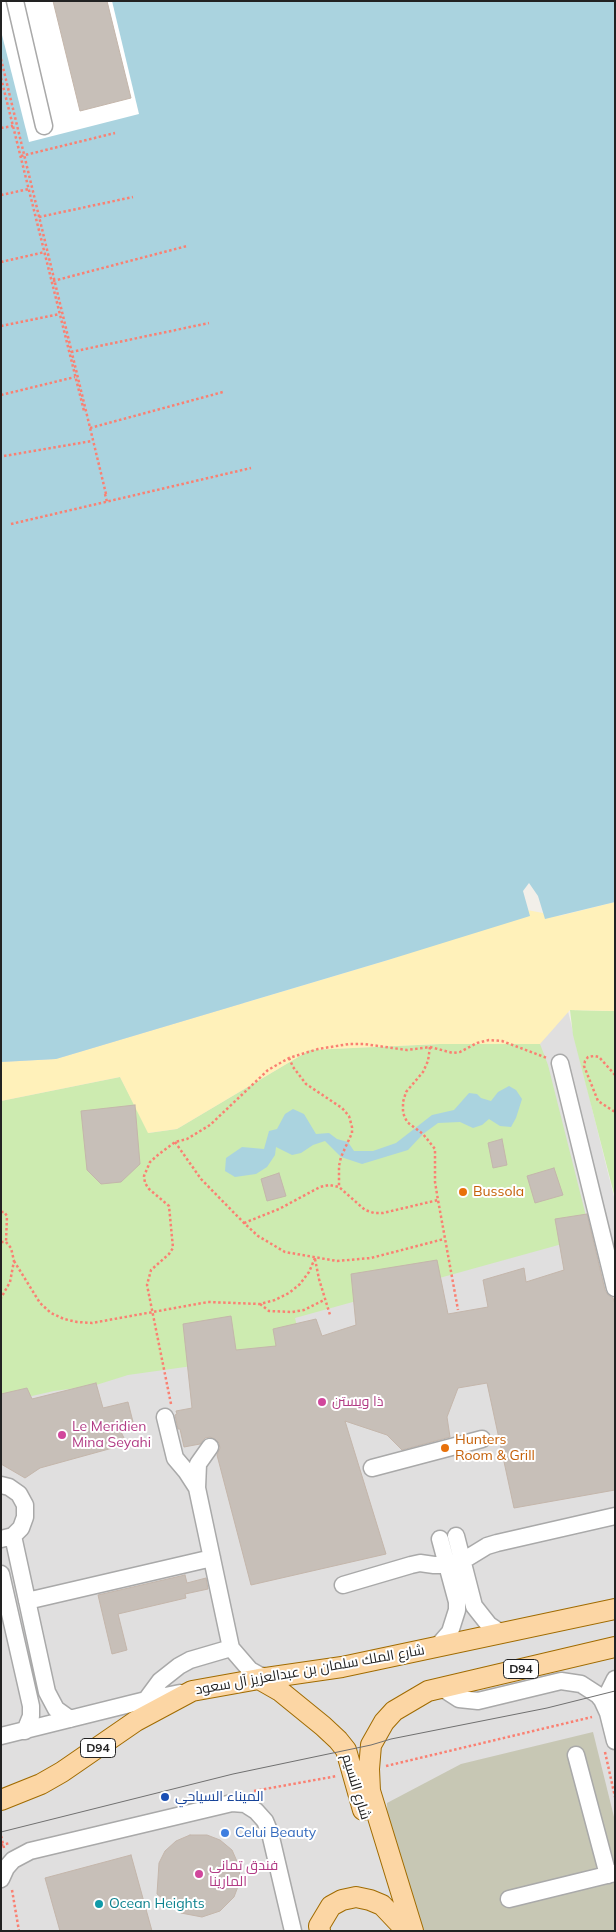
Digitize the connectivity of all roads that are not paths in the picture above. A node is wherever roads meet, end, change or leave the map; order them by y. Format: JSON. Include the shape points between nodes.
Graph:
{"nodes":[{"id":1,"x":15,"y":1,"type":"edge"},
{"id":2,"x":44,"y":126,"type":"dead end"},
{"id":3,"x":560,"y":1063,"type":"road end"},
{"id":4,"x":615,"y":1288,"type":"edge"},
{"id":5,"x":165,"y":1417,"type":"road end"},
{"id":6,"x":482,"y":1439,"type":"dead end"},
{"id":7,"x":210,"y":1447,"type":"dead end"},
{"id":8,"x":372,"y":1468,"type":"dead end"},
{"id":9,"x":1,"y":1485,"type":"edge"},
{"id":10,"x":197,"y":1488,"type":"junction"},
{"id":11,"x":615,"y":1516,"type":"edge"},
{"id":12,"x":7,"y":1537,"type":"edge"},
{"id":13,"x":448,"y":1537,"type":"dead end"},
{"id":14,"x":212,"y":1558,"type":"junction"},
{"id":15,"x":454,"y":1562,"type":"junction"},
{"id":16,"x":1,"y":1574,"type":"edge"},
{"id":17,"x":343,"y":1584,"type":"dead end"},
{"id":18,"x":28,"y":1603,"type":"junction"},
{"id":19,"x":615,"y":1609,"type":"edge"},
{"id":20,"x":9,"y":1610,"type":"junction"},
{"id":21,"x":501,"y":1633,"type":"junction"},
{"id":22,"x":437,"y":1647,"type":"junction"},
{"id":23,"x":615,"y":1647,"type":"edge"},
{"id":24,"x":231,"y":1648,"type":"junction"},
{"id":25,"x":265,"y":1679,"type":"junction"},
{"id":26,"x":615,"y":1679,"type":"edge"},
{"id":27,"x":435,"y":1690,"type":"junction"},
{"id":28,"x":192,"y":1691,"type":"junction"},
{"id":29,"x":47,"y":1692,"type":"junction"},
{"id":30,"x":29,"y":1697,"type":"junction"},
{"id":31,"x":146,"y":1700,"type":"junction"},
{"id":32,"x":608,"y":1713,"type":"junction"},
{"id":33,"x":70,"y":1719,"type":"junction"},
{"id":34,"x":25,"y":1731,"type":"junction"},
{"id":35,"x":1,"y":1736,"type":"edge"},
{"id":36,"x":609,"y":1742,"type":"edge"},
{"id":37,"x":576,"y":1756,"type":"dead end"},
{"id":38,"x":1,"y":1800,"type":"edge"},
{"id":39,"x":611,"y":1874,"type":"edge"},
{"id":40,"x":6,"y":1883,"type":"edge"},
{"id":41,"x":509,"y":1899,"type":"dead end"},
{"id":42,"x":318,"y":1929,"type":"edge"},
{"id":43,"x":406,"y":1929,"type":"edge"},
{"id":44,"x":293,"y":1931,"type":"edge"}],
"edges":[{"from":1,"to":2,"type":"street"},
{"from":3,"to":4,"type":"street"},
{"from":5,"to":10,"type":"street","via":[[174,1458]]},
{"from":6,"to":8,"type":"street"},
{"from":7,"to":10,"type":"street","via":[[198,1464]]},
{"from":9,"to":12,"type":"street","via":[[19,1494],[25,1505],[21,1528]]},
{"from":10,"to":14,"type":"street"},
{"from":11,"to":15,"type":"street","via":[[497,1543]]},
{"from":12,"to":18,"type":"street"},
{"from":13,"to":15,"type":"street"},
{"from":14,"to":18,"type":"street"},
{"from":14,"to":24,"type":"street"},
{"from":15,"to":17,"type":"street","via":[[420,1563]]},
{"from":15,"to":21,"type":"street","via":[[474,1606],[489,1625]]},
{"from":15,"to":22,"type":"street","via":[[457,1610],[450,1632]]},
{"from":16,"to":20,"type":"street"},
{"from":18,"to":20,"type":"street"},
{"from":18,"to":29,"type":"street"},
{"from":19,"to":21,"type":"main road","name":"شارع الملك سلمان بن عبدالعزيز آل سعود","number":"D94"},
{"from":20,"to":30,"type":"street"},
{"from":21,"to":22,"type":"main road","name":"شارع الملك سلمان بن عبدالعزيز آل سعود","number":"D94"},
{"from":22,"to":25,"type":"main road","name":"شارع الملك سلمان بن عبدالعزيز آل سعود","number":"D94"},
{"from":23,"to":27,"type":"main road","number":"D94"},
{"from":24,"to":25,"type":"street","via":[[250,1670]]},
{"from":24,"to":31,"type":"street","via":[[179,1666],[160,1681]]},
{"from":25,"to":28,"type":"main road","name":"شارع الملك سلمان بن عبدالعزيز آل سعود","number":"D94"},
{"from":25,"to":43,"type":"main road","name":"شارع النسيم","via":[[323,1726],[346,1750],[372,1840]]},
{"from":26,"to":32,"type":"street","via":[[608,1693]]},
{"from":27,"to":32,"type":"street","via":[[459,1699],[478,1701],[571,1681],[598,1695]]},
{"from":27,"to":43,"type":"main road","via":[[394,1711],[376,1733],[370,1751],[370,1791]]},
{"from":28,"to":31,"type":"street"},
{"from":28,"to":38,"type":"main road","name":"شارع الملك سلمان بن عبدالعزيز آل سعود","number":"D94","via":[[136,1721],[41,1784]]},
{"from":29,"to":30,"type":"street"},
{"from":29,"to":33,"type":"street","via":[[56,1709]]},
{"from":30,"to":34,"type":"street","via":[[31,1716]]},
{"from":31,"to":33,"type":"street"},
{"from":32,"to":36,"type":"street"},
{"from":33,"to":34,"type":"street"},
{"from":34,"to":35,"type":"street"},
{"from":37,"to":39,"type":"street"},
{"from":39,"to":41,"type":"street"},
{"from":40,"to":44,"type":"street","via":[[6,1868],[30,1851],[232,1803],[245,1804],[265,1821],[270,1833]]},
{"from":42,"to":43,"type":"main road","via":[[331,1906],[356,1897],[382,1906]]}]}
